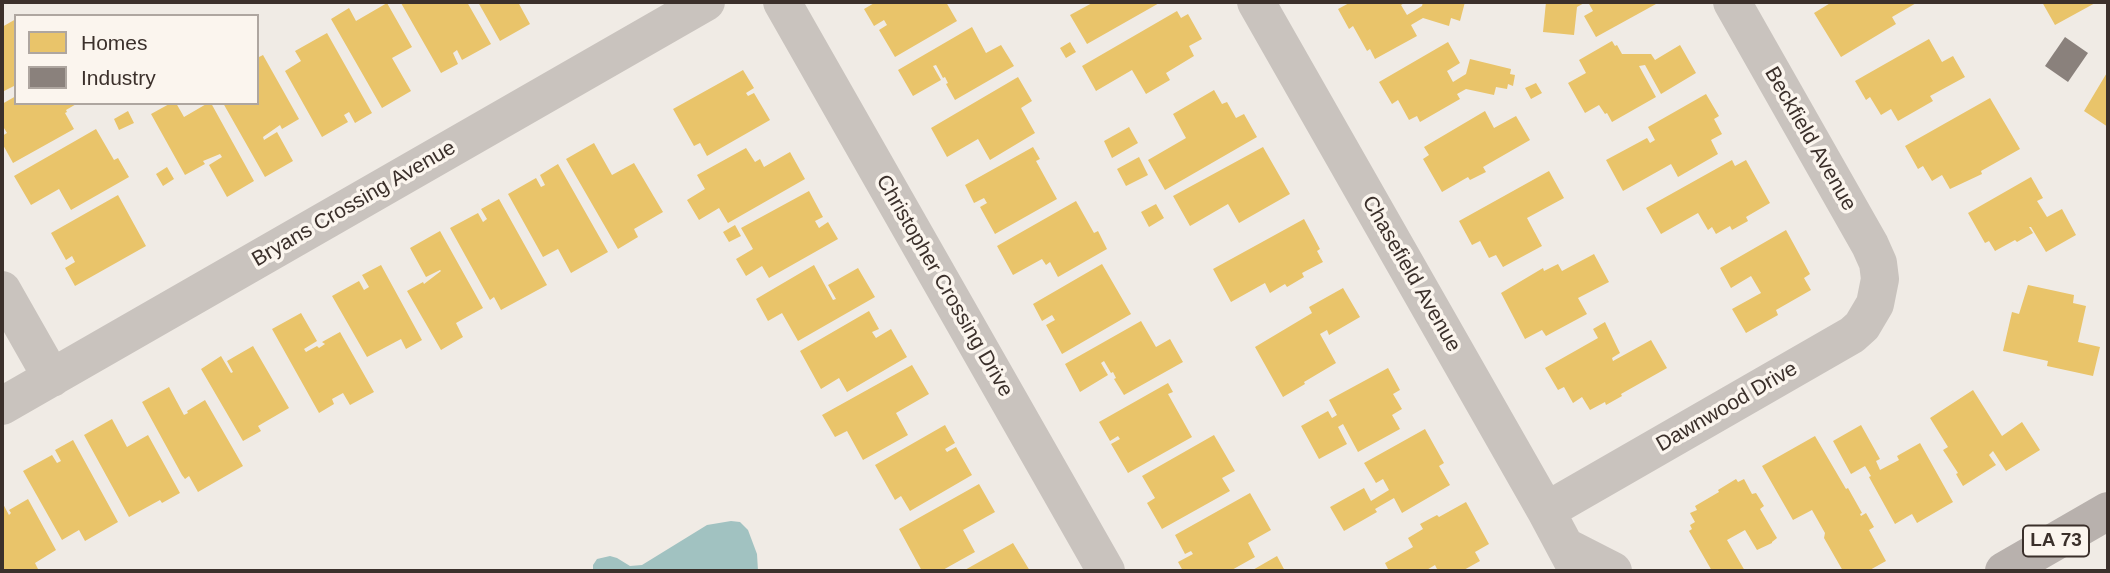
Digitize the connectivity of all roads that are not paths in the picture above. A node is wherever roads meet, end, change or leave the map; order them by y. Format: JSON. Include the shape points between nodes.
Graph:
{"nodes":[{"id":1,"x":706,"y":2,"type":"edge"},
{"id":2,"x":782,"y":2,"type":"edge"},
{"id":3,"x":1256,"y":2,"type":"edge"},
{"id":4,"x":1732,"y":2,"type":"edge"},
{"id":5,"x":1880,"y":279,"type":"joint"},
{"id":6,"x":2,"y":290,"type":"edge"},
{"id":7,"x":52,"y":378,"type":"junction"},
{"id":8,"x":2,"y":406,"type":"edge"},
{"id":9,"x":1546,"y":511,"type":"junction"},
{"id":10,"x":2108,"y":511,"type":"edge"},
{"id":11,"x":1572,"y":559,"type":"edge"},
{"id":12,"x":1106,"y":571,"type":"edge"},
{"id":13,"x":1613,"y":571,"type":"edge"},
{"id":14,"x":2004,"y":571,"type":"edge"}],
"edges":[{"from":1,"to":7,"type":"street","name":"Bryans Crossing Avenue"},
{"from":2,"to":12,"type":"street","name":"Christopher Crossing Drive"},
{"from":3,"to":9,"type":"street","name":"Chasefield Avenue"},
{"from":4,"to":5,"type":"street","name":"Beckfield Avenue","via":[[1870,245]]},
{"from":5,"to":9,"type":"street","name":"Dawnwood Drive","via":[[1871,314],[1852,335]]},
{"from":6,"to":7,"type":"street"},
{"from":7,"to":8,"type":"street","name":"Bryans Crossing Avenue"},
{"from":9,"to":11,"type":"street","name":"Chasefield Avenue"},
{"from":10,"to":14,"type":"main road","number":"LA 73"},
{"from":11,"to":13,"type":"street","name":"Chasefield Avenue"}]}
